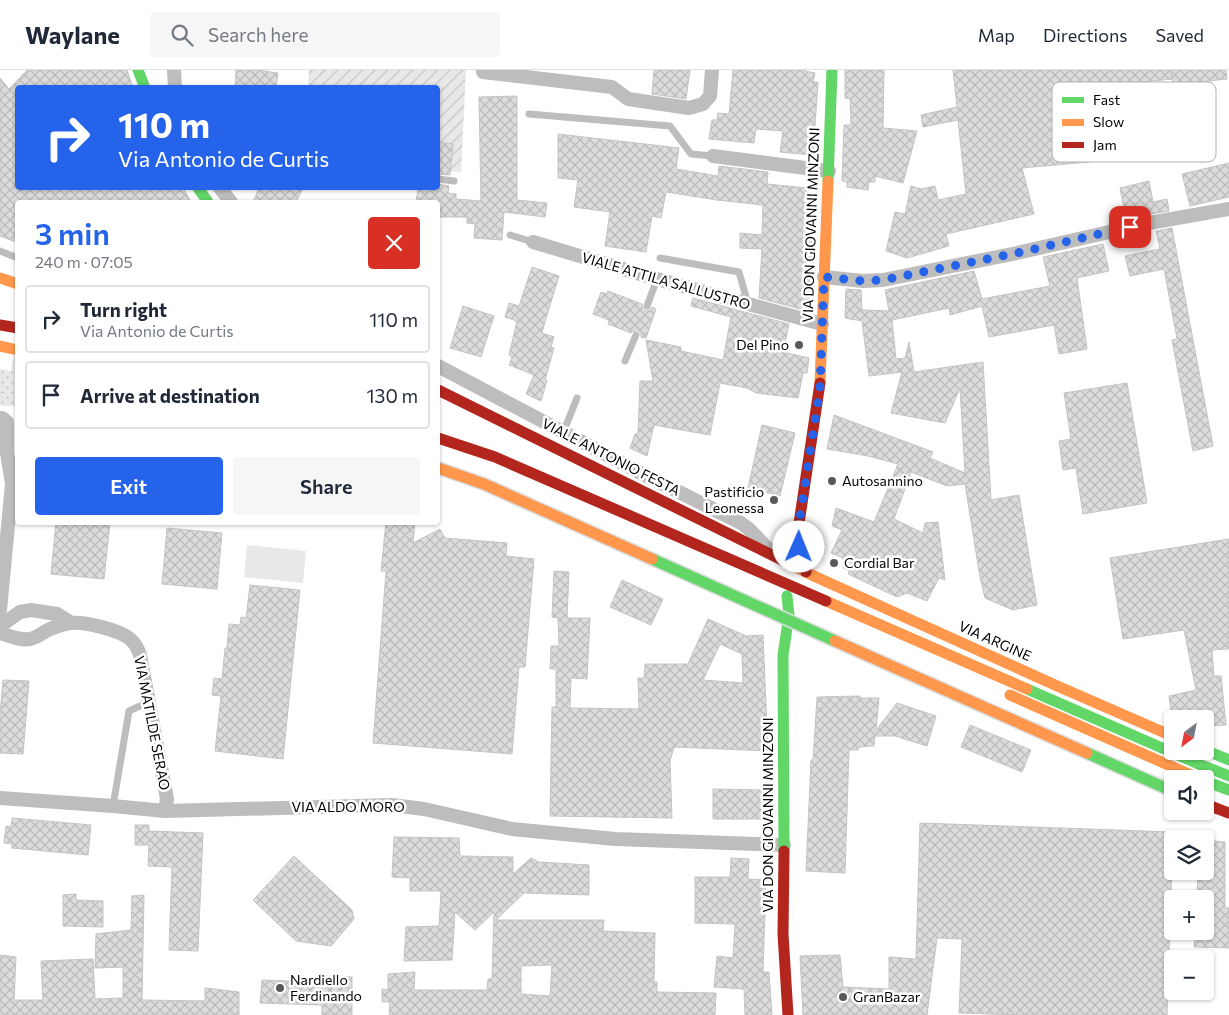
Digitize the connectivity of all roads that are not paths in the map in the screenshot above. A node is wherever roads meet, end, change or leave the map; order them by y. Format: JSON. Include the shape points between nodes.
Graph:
{"nodes":[{"id":1,"x":138,"y":70,"type":"edge"},
{"id":2,"x":174,"y":70,"type":"edge"},
{"id":3,"x":483,"y":70,"type":"edge"},
{"id":4,"x":712,"y":70,"type":"edge"},
{"id":5,"x":832,"y":70,"type":"edge"},
{"id":6,"x":144,"y":85,"type":"edge"},
{"id":7,"x":175,"y":85,"type":"edge"},
{"id":8,"x":529,"y":114,"type":"dead end"},
{"id":9,"x":713,"y":156,"type":"joint"},
{"id":10,"x":829,"y":171,"type":"junction"},
{"id":11,"x":440,"y":179,"type":"edge"},
{"id":12,"x":454,"y":181,"type":"dead end"},
{"id":13,"x":222,"y":190,"type":"edge"},
{"id":14,"x":229,"y":200,"type":"edge"},
{"id":15,"x":1229,"y":208,"type":"edge"},
{"id":16,"x":510,"y":235,"type":"dead end"},
{"id":17,"x":533,"y":242,"type":"joint"},
{"id":18,"x":0,"y":251,"type":"edge"},
{"id":19,"x":15,"y":257,"type":"edge"},
{"id":20,"x":660,"y":258,"type":"dead end"},
{"id":21,"x":824,"y":277,"type":"junction"},
{"id":22,"x":0,"y":278,"type":"edge"},
{"id":23,"x":657,"y":279,"type":"junction"},
{"id":24,"x":15,"y":283,"type":"edge"},
{"id":25,"x":748,"y":304,"type":"junction"},
{"id":26,"x":647,"y":306,"type":"dead end"},
{"id":27,"x":822,"y":324,"type":"junction"},
{"id":28,"x":2,"y":325,"type":"edge"},
{"id":29,"x":15,"y":327,"type":"edge"},
{"id":30,"x":636,"y":335,"type":"dead end"},
{"id":31,"x":0,"y":346,"type":"edge"},
{"id":32,"x":15,"y":349,"type":"edge"},
{"id":33,"x":625,"y":361,"type":"dead end"},
{"id":34,"x":440,"y":367,"type":"edge"},
{"id":35,"x":440,"y":391,"type":"edge"},
{"id":36,"x":577,"y":398,"type":"dead end"},
{"id":37,"x":1,"y":417,"type":"edge"},
{"id":38,"x":15,"y":419,"type":"edge"},
{"id":39,"x":563,"y":433,"type":"junction"},
{"id":40,"x":440,"y":439,"type":"edge"},
{"id":41,"x":440,"y":448,"type":"edge"},
{"id":42,"x":440,"y":469,"type":"edge"},
{"id":43,"x":15,"y":481,"type":"edge"},
{"id":44,"x":798,"y":530,"type":"junction"},
{"id":45,"x":785,"y":549,"type":"junction"},
{"id":46,"x":806,"y":572,"type":"junction"},
{"id":47,"x":733,"y":573,"type":"dead end"},
{"id":48,"x":0,"y":610,"type":"edge"},
{"id":49,"x":789,"y":614,"type":"junction"},
{"id":50,"x":71,"y":622,"type":"junction"},
{"id":51,"x":0,"y":626,"type":"edge"},
{"id":52,"x":0,"y":633,"type":"edge"},
{"id":53,"x":998,"y":690,"type":"dead end"},
{"id":54,"x":150,"y":702,"type":"junction"},
{"id":55,"x":1164,"y":733,"type":"edge"},
{"id":56,"x":1214,"y":754,"type":"edge"},
{"id":57,"x":1229,"y":760,"type":"edge"},
{"id":58,"x":1180,"y":770,"type":"edge"},
{"id":59,"x":1229,"y":776,"type":"edge"},
{"id":60,"x":1214,"y":784,"type":"edge"},
{"id":61,"x":1164,"y":787,"type":"edge"},
{"id":62,"x":1229,"y":790,"type":"edge"},
{"id":63,"x":0,"y":798,"type":"edge"},
{"id":64,"x":113,"y":806,"type":"junction"},
{"id":65,"x":1214,"y":807,"type":"edge"},
{"id":66,"x":165,"y":812,"type":"junction"},
{"id":67,"x":1229,"y":813,"type":"edge"},
{"id":68,"x":784,"y":845,"type":"junction"},
{"id":69,"x":788,"y":1015,"type":"edge"}],
"edges":[{"from":1,"to":6,"type":"main road"},
{"from":2,"to":7,"type":"street"},
{"from":3,"to":4,"type":"street","via":[[612,87],[628,99],[689,108],[704,104],[710,96]]},
{"from":5,"to":10,"type":"main road","name":"VIA DON GIOVANNI MINZONI"},
{"from":8,"to":9,"type":"lane","via":[[670,126],[691,154]]},
{"from":9,"to":10,"type":"street"},
{"from":10,"to":21,"type":"main road","name":"VIA DON GIOVANNI MINZONI"},
{"from":11,"to":12,"type":"lane"},
{"from":13,"to":14,"type":"street"},
{"from":15,"to":21,"type":"street","via":[[883,280]]},
{"from":16,"to":17,"type":"lane","name":"VIALE ATTILA SALLUSTRO"},
{"from":17,"to":23,"type":"street","name":"VIALE ATTILA SALLUSTRO"},
{"from":18,"to":19,"type":"lane"},
{"from":20,"to":25,"type":"lane","via":[[739,272]]},
{"from":21,"to":27,"type":"main road","name":"VIA DON GIOVANNI MINZONI"},
{"from":22,"to":24,"type":"main road"},
{"from":23,"to":25,"type":"street","name":"VIALE ATTILA SALLUSTRO"},
{"from":23,"to":26,"type":"lane"},
{"from":25,"to":27,"type":"street","name":"VIALE ATTILA SALLUSTRO"},
{"from":27,"to":44,"type":"main road","name":"VIA DON GIOVANNI MINZONI","via":[[820,388]]},
{"from":28,"to":29,"type":"main road"},
{"from":30,"to":33,"type":"lane"},
{"from":31,"to":32,"type":"main road"},
{"from":34,"to":39,"type":"street","name":"VIALE ANTONIO FESTA"},
{"from":35,"to":45,"type":"main road","name":"VIA ARGINE"},
{"from":36,"to":39,"type":"lane"},
{"from":37,"to":38,"type":"street"},
{"from":37,"to":43,"type":"street","via":[[7,422],[7,454]]},
{"from":39,"to":45,"type":"street","name":"VIALE ANTONIO FESTA"},
{"from":40,"to":59,"type":"main road","via":[[504,461]]},
{"from":41,"to":47,"type":"main road","via":[[491,465]]},
{"from":42,"to":61,"type":"main road","bridge":true,"via":[[484,484]]},
{"from":43,"to":48,"type":"street"},
{"from":44,"to":45,"type":"main road","name":"VIA DON GIOVANNI MINZONI"},
{"from":44,"to":46,"type":"main road","name":"VIA DON GIOVANNI MINZONI","via":[[799,552]]},
{"from":45,"to":46,"type":"main road","name":"VIA ARGINE"},
{"from":46,"to":55,"type":"main road","name":"VIA ARGINE"},
{"from":49,"to":49,"type":"main road","name":"VIA DON GIOVANNI MINZONI","via":[[782,594],[801,603]]},
{"from":49,"to":68,"type":"main road","name":"VIA DON GIOVANNI MINZONI","via":[[783,655]]},
{"from":50,"to":51,"type":"street","name":"VIA MATILDE SERAO","via":[[57,614],[31,610],[20,612]]},
{"from":50,"to":52,"type":"street","name":"VIA MATILDE SERAO","via":[[28,640]]},
{"from":50,"to":54,"type":"street","name":"VIA MATILDE SERAO","via":[[94,625],[129,638],[140,655]]},
{"from":53,"to":58,"type":"main road"},
{"from":54,"to":64,"type":"lane","via":[[129,711]]},
{"from":54,"to":66,"type":"street","name":"VIA MATILDE SERAO","via":[[167,799]]},
{"from":56,"to":57,"type":"main road"},
{"from":60,"to":62,"type":"main road"},
{"from":63,"to":64,"type":"street","name":"VIA ALDO MORO"},
{"from":64,"to":66,"type":"street","name":"VIA ALDO MORO"},
{"from":65,"to":67,"type":"main road"},
{"from":66,"to":68,"type":"street","name":"VIA ALDO MORO","via":[[392,805],[512,829],[615,839]]},
{"from":68,"to":69,"type":"main road","name":"VIA DON GIOVANNI MINZONI","via":[[783,934]]}]}
